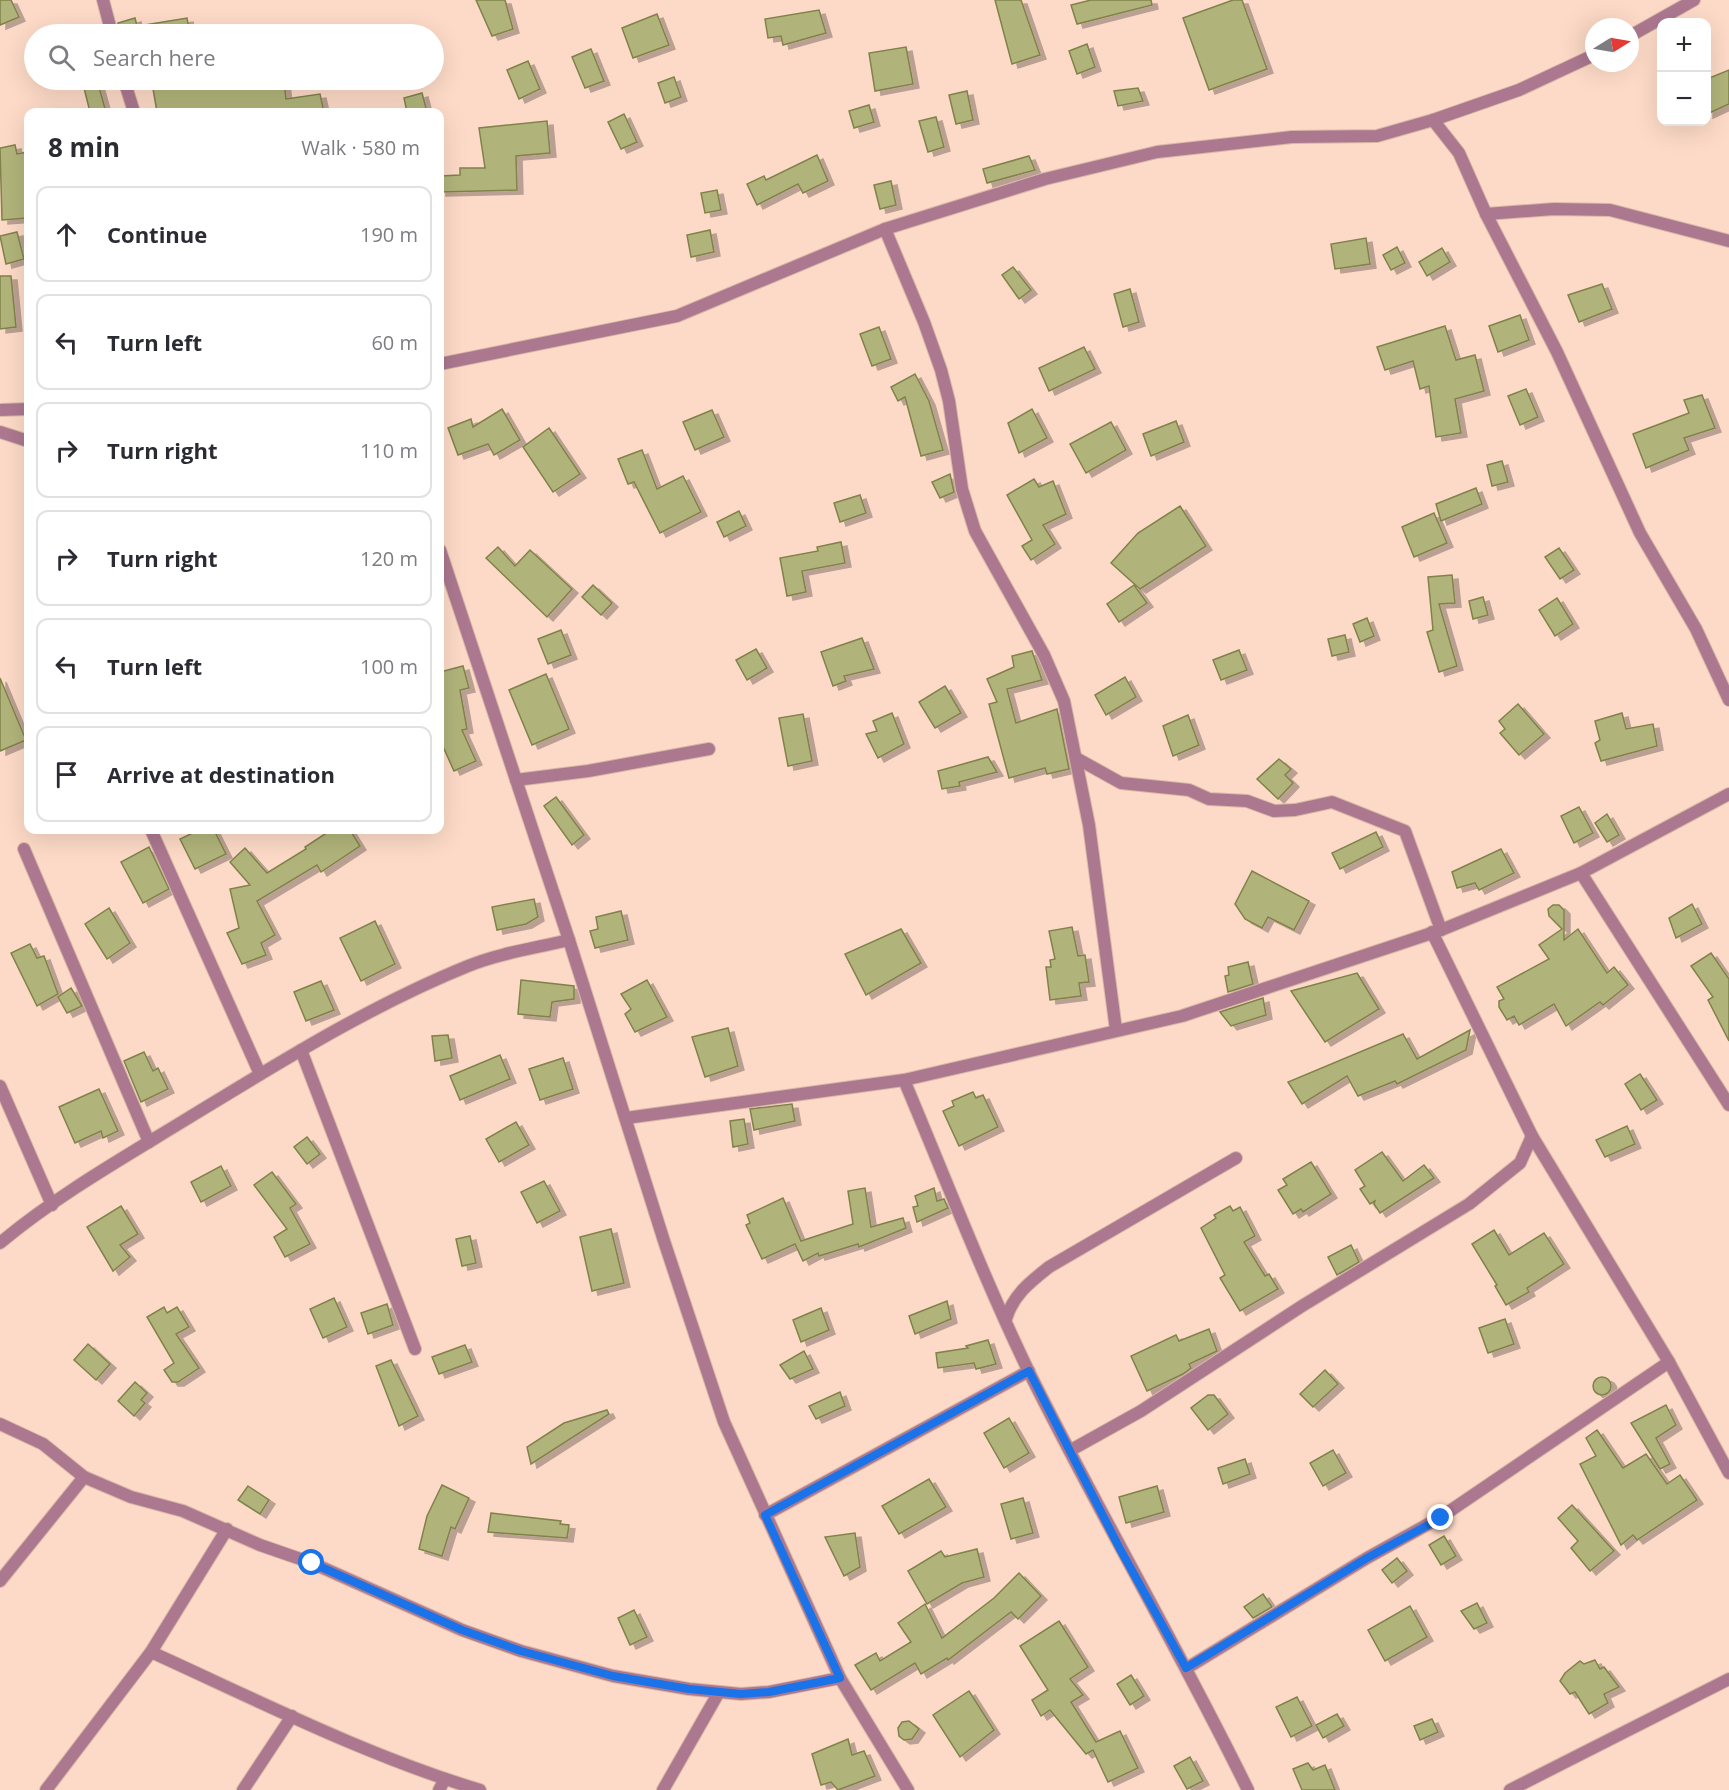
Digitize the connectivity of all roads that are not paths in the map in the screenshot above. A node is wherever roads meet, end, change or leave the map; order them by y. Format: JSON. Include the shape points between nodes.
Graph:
{"nodes":[{"id":1,"x":103,"y":0,"type":"edge"},
{"id":2,"x":1694,"y":0,"type":"edge"},
{"id":3,"x":109,"y":24,"type":"edge"},
{"id":4,"x":1639,"y":31,"type":"edge"},
{"id":5,"x":1585,"y":59,"type":"edge"},
{"id":6,"x":127,"y":90,"type":"edge"},
{"id":7,"x":133,"y":108,"type":"edge"},
{"id":8,"x":1433,"y":120,"type":"junction"},
{"id":9,"x":1486,"y":214,"type":"junction"},
{"id":10,"x":885,"y":230,"type":"junction"},
{"id":11,"x":1729,"y":241,"type":"edge"},
{"id":12,"x":444,"y":363,"type":"edge"},
{"id":13,"x":24,"y":409,"type":"edge"},
{"id":14,"x":0,"y":410,"type":"edge"},
{"id":15,"x":0,"y":432,"type":"edge"},
{"id":16,"x":24,"y":440,"type":"edge"},
{"id":17,"x":444,"y":562,"type":"edge"},
{"id":18,"x":1729,"y":700,"type":"edge"},
{"id":19,"x":709,"y":748,"type":"dead end"},
{"id":20,"x":1076,"y":758,"type":"junction"},
{"id":21,"x":516,"y":780,"type":"junction"},
{"id":22,"x":1729,"y":794,"type":"edge"},
{"id":23,"x":153,"y":834,"type":"edge"},
{"id":24,"x":24,"y":849,"type":"dead end"},
{"id":25,"x":1581,"y":873,"type":"junction"},
{"id":26,"x":1437,"y":931,"type":"junction"},
{"id":27,"x":569,"y":940,"type":"junction"},
{"id":28,"x":1116,"y":1030,"type":"junction"},
{"id":29,"x":301,"y":1050,"type":"junction"},
{"id":30,"x":261,"y":1074,"type":"junction"},
{"id":31,"x":904,"y":1080,"type":"junction"},
{"id":32,"x":0,"y":1086,"type":"edge"},
{"id":33,"x":1729,"y":1105,"type":"edge"},
{"id":34,"x":626,"y":1118,"type":"junction"},
{"id":35,"x":1532,"y":1136,"type":"junction"},
{"id":36,"x":149,"y":1142,"type":"junction"},
{"id":37,"x":1236,"y":1158,"type":"dead end"},
{"id":38,"x":52,"y":1205,"type":"junction"},
{"id":39,"x":0,"y":1243,"type":"edge"},
{"id":40,"x":1006,"y":1319,"type":"junction"},
{"id":41,"x":415,"y":1349,"type":"dead end"},
{"id":42,"x":1669,"y":1362,"type":"junction"},
{"id":43,"x":1029,"y":1371,"type":"junction"},
{"id":44,"x":0,"y":1424,"type":"edge"},
{"id":45,"x":1071,"y":1450,"type":"junction"},
{"id":46,"x":1729,"y":1473,"type":"edge"},
{"id":47,"x":84,"y":1477,"type":"junction"},
{"id":48,"x":765,"y":1515,"type":"junction"},
{"id":49,"x":227,"y":1529,"type":"junction"},
{"id":50,"x":0,"y":1581,"type":"edge"},
{"id":51,"x":151,"y":1652,"type":"junction"},
{"id":52,"x":1186,"y":1668,"type":"junction"},
{"id":53,"x":840,"y":1678,"type":"junction"},
{"id":54,"x":1729,"y":1679,"type":"edge"},
{"id":55,"x":719,"y":1692,"type":"junction"},
{"id":56,"x":292,"y":1716,"type":"junction"},
{"id":57,"x":442,"y":1785,"type":"edge"},
{"id":58,"x":46,"y":1790,"type":"edge"},
{"id":59,"x":243,"y":1790,"type":"edge"},
{"id":60,"x":480,"y":1790,"type":"edge"},
{"id":61,"x":663,"y":1790,"type":"edge"},
{"id":62,"x":908,"y":1790,"type":"edge"},
{"id":63,"x":1248,"y":1790,"type":"edge"},
{"id":64,"x":1510,"y":1790,"type":"edge"}],
"edges":[{"from":1,"to":3,"type":"street"},
{"from":2,"to":4,"type":"street"},
{"from":5,"to":8,"type":"street","via":[[1519,90]]},
{"from":6,"to":7,"type":"street"},
{"from":8,"to":9,"type":"street","via":[[1459,153]]},
{"from":8,"to":10,"type":"street","via":[[1377,136],[1292,137],[1157,152],[1045,179]]},
{"from":9,"to":11,"type":"street","via":[[1610,210]]},
{"from":9,"to":18,"type":"street","via":[[1557,352],[1640,533],[1696,629]]},
{"from":10,"to":12,"type":"street","via":[[677,316]]},
{"from":10,"to":20,"type":"street","via":[[941,370],[962,489],[975,531],[1044,655],[1064,701]]},
{"from":13,"to":14,"type":"street"},
{"from":15,"to":16,"type":"street"},
{"from":17,"to":21,"type":"street"},
{"from":19,"to":21,"type":"street"},
{"from":20,"to":26,"type":"street","via":[[1121,783],[1189,790],[1209,799],[1247,801],[1274,811],[1332,802],[1405,831]]},
{"from":20,"to":28,"type":"street","via":[[1089,825]]},
{"from":21,"to":27,"type":"street"},
{"from":22,"to":25,"type":"street"},
{"from":23,"to":30,"type":"street"},
{"from":24,"to":36,"type":"street"},
{"from":25,"to":26,"type":"street"},
{"from":25,"to":33,"type":"street"},
{"from":26,"to":28,"type":"street","via":[[1182,1016]]},
{"from":26,"to":35,"type":"street"},
{"from":27,"to":29,"type":"street","via":[[470,965]]},
{"from":27,"to":34,"type":"street"},
{"from":28,"to":31,"type":"street"},
{"from":29,"to":30,"type":"street"},
{"from":29,"to":41,"type":"street"},
{"from":30,"to":36,"type":"street"},
{"from":31,"to":34,"type":"street"},
{"from":31,"to":40,"type":"street"},
{"from":32,"to":38,"type":"street"},
{"from":34,"to":48,"type":"street","via":[[724,1422]]},
{"from":35,"to":42,"type":"street"},
{"from":35,"to":45,"type":"street","via":[[1520,1163],[1469,1204],[1302,1306],[1141,1412]]},
{"from":36,"to":38,"type":"street"},
{"from":37,"to":40,"type":"street","via":[[1048,1267],[1025,1287]]},
{"from":38,"to":39,"type":"street"},
{"from":40,"to":43,"type":"street"},
{"from":42,"to":46,"type":"street"},
{"from":42,"to":52,"type":"street","via":[[1441,1518],[1367,1558]]},
{"from":43,"to":45,"type":"street"},
{"from":43,"to":48,"type":"street"},
{"from":44,"to":47,"type":"street","via":[[43,1443]]},
{"from":45,"to":52,"type":"street"},
{"from":47,"to":49,"type":"street"},
{"from":47,"to":50,"type":"street"},
{"from":48,"to":53,"type":"street"},
{"from":49,"to":51,"type":"street"},
{"from":49,"to":55,"type":"street","via":[[462,1630],[521,1651],[613,1676]]},
{"from":51,"to":56,"type":"street"},
{"from":51,"to":58,"type":"street"},
{"from":52,"to":63,"type":"street"},
{"from":53,"to":55,"type":"street","via":[[769,1692]]},
{"from":53,"to":62,"type":"street"},
{"from":54,"to":64,"type":"street"},
{"from":55,"to":61,"type":"street"},
{"from":56,"to":57,"type":"street"},
{"from":56,"to":59,"type":"street"},
{"from":57,"to":60,"type":"street"}]}
